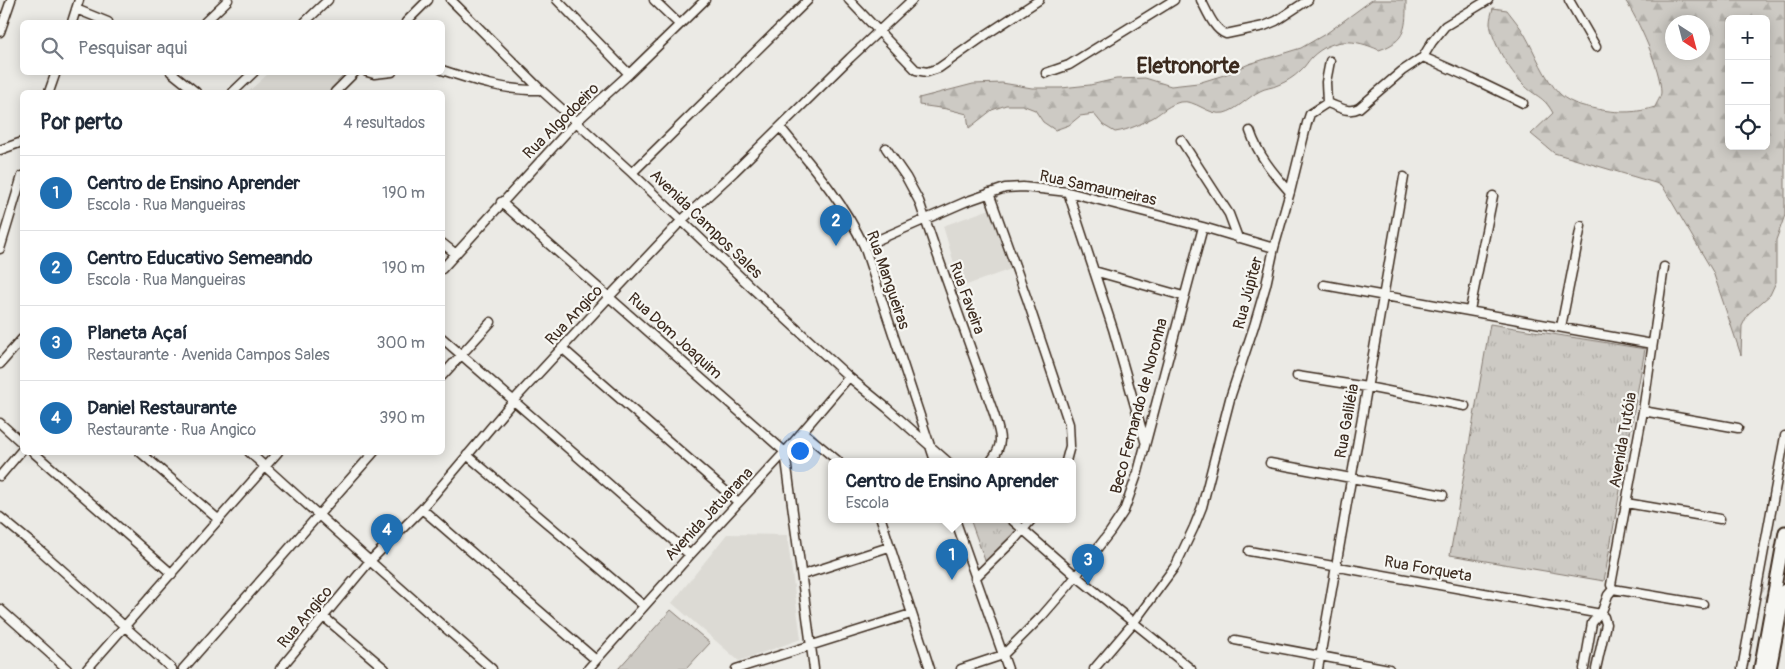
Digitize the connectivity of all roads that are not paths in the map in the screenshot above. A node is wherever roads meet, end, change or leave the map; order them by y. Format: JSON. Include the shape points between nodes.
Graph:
{"nodes":[{"id":1,"x":10,"y":0,"type":"edge"},
{"id":2,"x":79,"y":0,"type":"edge"},
{"id":3,"x":228,"y":0,"type":"edge"},
{"id":4,"x":328,"y":0,"type":"edge"},
{"id":5,"x":428,"y":0,"type":"edge"},
{"id":6,"x":451,"y":0,"type":"edge"},
{"id":7,"x":557,"y":0,"type":"edge"},
{"id":8,"x":654,"y":0,"type":"edge"},
{"id":9,"x":705,"y":0,"type":"edge"},
{"id":10,"x":808,"y":0,"type":"edge"},
{"id":11,"x":849,"y":0,"type":"edge"},
{"id":12,"x":912,"y":0,"type":"edge"},
{"id":13,"x":1039,"y":0,"type":"edge"},
{"id":14,"x":1174,"y":0,"type":"edge"},
{"id":15,"x":1200,"y":0,"type":"edge"},
{"id":16,"x":1308,"y":0,"type":"edge"},
{"id":17,"x":1488,"y":0,"type":"edge"},
{"id":18,"x":1568,"y":0,"type":"edge"},
{"id":19,"x":76,"y":9,"type":"junction"},
{"id":20,"x":73,"y":20,"type":"edge"},
{"id":21,"x":103,"y":20,"type":"edge"},
{"id":22,"x":207,"y":20,"type":"edge"},
{"id":23,"x":307,"y":20,"type":"edge"},
{"id":24,"x":408,"y":20,"type":"edge"},
{"id":25,"x":678,"y":24,"type":"junction"},
{"id":26,"x":879,"y":30,"type":"junction"},
{"id":27,"x":0,"y":32,"type":"edge"},
{"id":28,"x":1596,"y":47,"type":"dead end"},
{"id":29,"x":1423,"y":57,"type":"junction"},
{"id":30,"x":1330,"y":62,"type":"dead end"},
{"id":31,"x":445,"y":71,"type":"edge"},
{"id":32,"x":629,"y":74,"type":"junction"},
{"id":33,"x":1046,"y":74,"type":"dead end"},
{"id":34,"x":55,"y":75,"type":"edge"},
{"id":35,"x":175,"y":75,"type":"edge"},
{"id":36,"x":251,"y":75,"type":"edge"},
{"id":37,"x":353,"y":75,"type":"edge"},
{"id":38,"x":50,"y":90,"type":"edge"},
{"id":39,"x":194,"y":90,"type":"edge"},
{"id":40,"x":235,"y":90,"type":"edge"},
{"id":41,"x":337,"y":90,"type":"edge"},
{"id":42,"x":541,"y":90,"type":"junction"},
{"id":43,"x":1327,"y":103,"type":"junction"},
{"id":44,"x":1523,"y":103,"type":"dead end"},
{"id":45,"x":576,"y":122,"type":"junction"},
{"id":46,"x":780,"y":127,"type":"junction"},
{"id":47,"x":1250,"y":131,"type":"dead end"},
{"id":48,"x":1181,"y":140,"type":"dead end"},
{"id":49,"x":20,"y":143,"type":"edge"},
{"id":50,"x":886,"y":148,"type":"dead end"},
{"id":51,"x":0,"y":150,"type":"edge"},
{"id":52,"x":632,"y":173,"type":"junction"},
{"id":53,"x":1404,"y":177,"type":"dead end"},
{"id":54,"x":20,"y":183,"type":"edge"},
{"id":55,"x":1068,"y":192,"type":"junction"},
{"id":56,"x":1290,"y":192,"type":"junction"},
{"id":57,"x":989,"y":193,"type":"junction"},
{"id":58,"x":1493,"y":196,"type":"dead end"},
{"id":59,"x":501,"y":202,"type":"junction"},
{"id":60,"x":926,"y":218,"type":"junction"},
{"id":61,"x":682,"y":220,"type":"junction"},
{"id":62,"x":1581,"y":226,"type":"dead end"},
{"id":63,"x":1203,"y":227,"type":"junction"},
{"id":64,"x":1238,"y":238,"type":"junction"},
{"id":65,"x":445,"y":245,"type":"edge"},
{"id":66,"x":864,"y":246,"type":"junction"},
{"id":67,"x":1274,"y":248,"type":"junction"},
{"id":68,"x":0,"y":249,"type":"edge"},
{"id":69,"x":456,"y":254,"type":"junction"},
{"id":70,"x":445,"y":265,"type":"edge"},
{"id":71,"x":1664,"y":267,"type":"dead end"},
{"id":72,"x":1094,"y":271,"type":"junction"},
{"id":73,"x":1324,"y":285,"type":"dead end"},
{"id":74,"x":1384,"y":295,"type":"junction"},
{"id":75,"x":610,"y":296,"type":"junction"},
{"id":76,"x":1184,"y":296,"type":"junction"},
{"id":77,"x":1470,"y":310,"type":"junction"},
{"id":78,"x":490,"y":322,"type":"dead end"},
{"id":79,"x":1561,"y":327,"type":"junction"},
{"id":80,"x":445,"y":341,"type":"edge"},
{"id":81,"x":1652,"y":344,"type":"junction"},
{"id":82,"x":562,"y":348,"type":"junction"},
{"id":83,"x":20,"y":349,"type":"edge"},
{"id":84,"x":461,"y":355,"type":"junction"},
{"id":85,"x":0,"y":364,"type":"edge"},
{"id":86,"x":445,"y":373,"type":"edge"},
{"id":87,"x":1297,"y":376,"type":"dead end"},
{"id":88,"x":849,"y":377,"type":"junction"},
{"id":89,"x":1367,"y":386,"type":"junction"},
{"id":90,"x":514,"y":400,"type":"junction"},
{"id":91,"x":1465,"y":406,"type":"dead end"},
{"id":92,"x":1643,"y":411,"type":"junction"},
{"id":93,"x":0,"y":423,"type":"edge"},
{"id":94,"x":1738,"y":428,"type":"dead end"},
{"id":95,"x":803,"y":432,"type":"junction"},
{"id":96,"x":1785,"y":436,"type":"edge"},
{"id":97,"x":20,"y":442,"type":"edge"},
{"id":98,"x":1145,"y":443,"type":"junction"},
{"id":99,"x":930,"y":446,"type":"junction"},
{"id":100,"x":20,"y":452,"type":"edge"},
{"id":101,"x":785,"y":452,"type":"junction"},
{"id":102,"x":36,"y":455,"type":"edge"},
{"id":103,"x":143,"y":455,"type":"edge"},
{"id":104,"x":252,"y":455,"type":"edge"},
{"id":105,"x":275,"y":455,"type":"edge"},
{"id":106,"x":371,"y":455,"type":"edge"},
{"id":107,"x":467,"y":455,"type":"junction"},
{"id":108,"x":834,"y":458,"type":"edge"},
{"id":109,"x":934,"y":458,"type":"edge"},
{"id":110,"x":944,"y":458,"type":"edge"},
{"id":111,"x":993,"y":458,"type":"edge"},
{"id":112,"x":1067,"y":458,"type":"edge"},
{"id":113,"x":1270,"y":462,"type":"dead end"},
{"id":114,"x":265,"y":467,"type":"junction"},
{"id":115,"x":0,"y":476,"type":"edge"},
{"id":116,"x":1351,"y":479,"type":"junction"},
{"id":117,"x":1442,"y":495,"type":"dead end"},
{"id":118,"x":738,"y":502,"type":"junction"},
{"id":119,"x":1626,"y":503,"type":"junction"},
{"id":120,"x":422,"y":509,"type":"junction"},
{"id":121,"x":319,"y":514,"type":"junction"},
{"id":122,"x":0,"y":517,"type":"edge"},
{"id":123,"x":1720,"y":519,"type":"dead end"},
{"id":124,"x":219,"y":520,"type":"junction"},
{"id":125,"x":882,"y":523,"type":"edge"},
{"id":126,"x":956,"y":523,"type":"edge"},
{"id":127,"x":1016,"y":523,"type":"edge"},
{"id":128,"x":1028,"y":523,"type":"edge"},
{"id":129,"x":1023,"y":529,"type":"junction"},
{"id":130,"x":1785,"y":532,"type":"edge"},
{"id":131,"x":889,"y":547,"type":"junction"},
{"id":132,"x":1249,"y":551,"type":"dead end"},
{"id":133,"x":690,"y":555,"type":"junction"},
{"id":134,"x":369,"y":562,"type":"junction"},
{"id":135,"x":1336,"y":566,"type":"junction"},
{"id":136,"x":172,"y":574,"type":"junction"},
{"id":137,"x":802,"y":575,"type":"junction"},
{"id":138,"x":1076,"y":576,"type":"junction"},
{"id":139,"x":975,"y":578,"type":"junction"},
{"id":140,"x":1613,"y":589,"type":"junction"},
{"id":141,"x":1785,"y":590,"type":"edge"},
{"id":142,"x":1703,"y":604,"type":"dead end"},
{"id":143,"x":644,"y":606,"type":"junction"},
{"id":144,"x":0,"y":609,"type":"edge"},
{"id":145,"x":911,"y":614,"type":"junction"},
{"id":146,"x":1601,"y":614,"type":"junction"},
{"id":147,"x":324,"y":617,"type":"junction"},
{"id":148,"x":1134,"y":622,"type":"junction"},
{"id":149,"x":125,"y":625,"type":"junction"},
{"id":150,"x":1235,"y":640,"type":"dead end"},
{"id":151,"x":811,"y":645,"type":"junction"},
{"id":152,"x":1003,"y":655,"type":"junction"},
{"id":153,"x":1320,"y":657,"type":"junction"},
{"id":154,"x":596,"y":660,"type":"junction"},
{"id":155,"x":67,"y":669,"type":"edge"},
{"id":156,"x":87,"y":669,"type":"edge"},
{"id":157,"x":172,"y":669,"type":"edge"},
{"id":158,"x":183,"y":669,"type":"edge"},
{"id":159,"x":280,"y":669,"type":"edge"},
{"id":160,"x":385,"y":669,"type":"edge"},
{"id":161,"x":492,"y":669,"type":"edge"},
{"id":162,"x":588,"y":669,"type":"edge"},
{"id":163,"x":736,"y":669,"type":"edge"},
{"id":164,"x":814,"y":669,"type":"edge"},
{"id":165,"x":930,"y":669,"type":"edge"},
{"id":166,"x":961,"y":669,"type":"edge"},
{"id":167,"x":1008,"y":669,"type":"edge"},
{"id":168,"x":1094,"y":669,"type":"edge"},
{"id":169,"x":1191,"y":669,"type":"edge"},
{"id":170,"x":1318,"y":669,"type":"edge"},
{"id":171,"x":1389,"y":669,"type":"edge"},
{"id":172,"x":1584,"y":669,"type":"edge"},
{"id":173,"x":1596,"y":669,"type":"edge"},
{"id":174,"x":1742,"y":669,"type":"edge"},
{"id":175,"x":1760,"y":669,"type":"edge"},
{"id":176,"x":1770,"y":669,"type":"edge"}],
"edges":[{"from":1,"to":27,"type":"street"},
{"from":2,"to":19,"type":"street"},
{"from":3,"to":22,"type":"street"},
{"from":4,"to":23,"type":"street"},
{"from":5,"to":24,"type":"street"},
{"from":6,"to":42,"type":"street","name":"Avenida Campos Sales"},
{"from":7,"to":32,"type":"street"},
{"from":8,"to":25,"type":"street"},
{"from":9,"to":25,"type":"street","name":"Rua Algodoeiro"},
{"from":10,"to":52,"type":"street"},
{"from":11,"to":26,"type":"street"},
{"from":12,"to":26,"type":"street","name":"Rua Angico"},
{"from":13,"to":26,"type":"street","via":[[939,68],[927,72],[916,70]]},
{"from":14,"to":33,"type":"street","via":[[1069,65]]},
{"from":15,"to":16,"type":"street","via":[[1224,34],[1264,26]]},
{"from":17,"to":29,"type":"street","via":[[1445,26]]},
{"from":18,"to":28,"type":"street"},
{"from":19,"to":20,"type":"street"},
{"from":19,"to":21,"type":"street"},
{"from":25,"to":32,"type":"street","name":"Rua Algodoeiro"},
{"from":26,"to":46,"type":"street","name":"Rua Angico"},
{"from":29,"to":43,"type":"street","via":[[1354,110]]},
{"from":29,"to":44,"type":"street"},
{"from":30,"to":43,"type":"street","via":[[1326,82]]},
{"from":31,"to":42,"type":"street","via":[[495,86]]},
{"from":32,"to":45,"type":"street","name":"Rua Algodoeiro"},
{"from":34,"to":38,"type":"street"},
{"from":35,"to":39,"type":"street"},
{"from":36,"to":40,"type":"street"},
{"from":37,"to":41,"type":"street"},
{"from":42,"to":45,"type":"street","name":"Avenida Campos Sales"},
{"from":43,"to":56,"type":"street","name":"Rua Júpiter","via":[[1310,114],[1306,123]]},
{"from":45,"to":52,"type":"street","name":"Avenida Campos Sales"},
{"from":45,"to":59,"type":"street","name":"Rua Algodoeiro"},
{"from":46,"to":61,"type":"street","name":"Rua Angico"},
{"from":46,"to":66,"type":"street","name":"Rua Mangueiras","via":[[839,201]]},
{"from":47,"to":56,"type":"street","via":[[1261,156]]},
{"from":48,"to":64,"type":"street","via":[[1229,214]]},
{"from":49,"to":51,"type":"street"},
{"from":50,"to":60,"type":"street","name":"Rua Faveira","via":[[913,189]]},
{"from":52,"to":61,"type":"street","name":"Avenida Campos Sales"},
{"from":53,"to":74,"type":"street","name":"Rua Galiléia"},
{"from":54,"to":68,"type":"street"},
{"from":55,"to":57,"type":"street","name":"Rua Samaumeiras","via":[[1023,187]]},
{"from":55,"to":63,"type":"street","name":"Rua Samaumeiras"},
{"from":55,"to":72,"type":"street"},
{"from":56,"to":67,"type":"street","name":"Rua Júpiter"},
{"from":57,"to":60,"type":"street","name":"Rua Samaumeiras"},
{"from":57,"to":112,"type":"street","via":[[1069,424]]},
{"from":58,"to":77,"type":"street"},
{"from":59,"to":69,"type":"street","name":"Rua Algodoeiro"},
{"from":59,"to":75,"type":"street","name":"Rua Dom Joaquim"},
{"from":60,"to":66,"type":"street","name":"Rua Samaumeiras"},
{"from":60,"to":111,"type":"street","name":"Rua Faveira","via":[[994,414],[1000,447]]},
{"from":61,"to":75,"type":"street","name":"Rua Angico"},
{"from":61,"to":88,"type":"street","name":"Avenida Campos Sales"},
{"from":62,"to":79,"type":"street"},
{"from":63,"to":64,"type":"street","name":"Rua Samaumeiras"},
{"from":63,"to":76,"type":"street","name":"Beco Fernando de Noronha"},
{"from":64,"to":67,"type":"street","name":"Rua Samaumeiras"},
{"from":65,"to":69,"type":"street"},
{"from":66,"to":99,"type":"street","name":"Rua Mangueiras"},
{"from":67,"to":148,"type":"street","name":"Rua Júpiter","via":[[1202,507],[1176,565]]},
{"from":69,"to":70,"type":"street","name":"Rua Algodoeiro"},
{"from":71,"to":81,"type":"street","name":"Avenida Tutóia"},
{"from":72,"to":76,"type":"street"},
{"from":72,"to":98,"type":"street","via":[[1134,397]]},
{"from":73,"to":74,"type":"street"},
{"from":74,"to":77,"type":"street"},
{"from":74,"to":89,"type":"street","name":"Rua Galiléia"},
{"from":75,"to":82,"type":"street","name":"Rua Angico"},
{"from":75,"to":101,"type":"street","name":"Rua Dom Joaquim"},
{"from":76,"to":98,"type":"street","name":"Beco Fernando de Noronha"},
{"from":77,"to":79,"type":"street"},
{"from":78,"to":84,"type":"street"},
{"from":79,"to":81,"type":"street"},
{"from":80,"to":84,"type":"street"},
{"from":81,"to":92,"type":"street","name":"Avenida Tutóia"},
{"from":82,"to":90,"type":"street","name":"Rua Angico"},
{"from":82,"to":118,"type":"street"},
{"from":83,"to":85,"type":"street"},
{"from":84,"to":86,"type":"street"},
{"from":84,"to":90,"type":"street"},
{"from":87,"to":89,"type":"street"},
{"from":88,"to":95,"type":"street","name":"Avenida Jatuarana"},
{"from":88,"to":99,"type":"street","name":"Avenida Campos Sales"},
{"from":89,"to":91,"type":"street"},
{"from":89,"to":116,"type":"street","name":"Rua Galiléia"},
{"from":90,"to":107,"type":"street","name":"Rua Angico"},
{"from":90,"to":133,"type":"street"},
{"from":92,"to":94,"type":"street"},
{"from":92,"to":119,"type":"street","name":"Avenida Tutóia"},
{"from":93,"to":97,"type":"street"},
{"from":95,"to":101,"type":"street","name":"Avenida Jatuarana"},
{"from":95,"to":108,"type":"street"},
{"from":96,"to":174,"type":"street"},
{"from":98,"to":138,"type":"street","name":"Beco Fernando de Noronha","via":[[1124,511]]},
{"from":99,"to":109,"type":"street","name":"Rua Mangueiras"},
{"from":99,"to":110,"type":"street","name":"Avenida Campos Sales"},
{"from":100,"to":115,"type":"street"},
{"from":101,"to":118,"type":"street","name":"Avenida Jatuarana"},
{"from":101,"to":137,"type":"street"},
{"from":102,"to":136,"type":"street"},
{"from":103,"to":124,"type":"street"},
{"from":104,"to":114,"type":"street"},
{"from":105,"to":114,"type":"street"},
{"from":106,"to":121,"type":"street"},
{"from":107,"to":120,"type":"street","name":"Rua Angico"},
{"from":107,"to":143,"type":"street"},
{"from":113,"to":116,"type":"street"},
{"from":114,"to":121,"type":"street"},
{"from":114,"to":124,"type":"street"},
{"from":116,"to":117,"type":"street"},
{"from":116,"to":135,"type":"street","name":"Rua Galiléia"},
{"from":118,"to":133,"type":"street","name":"Avenida Jatuarana"},
{"from":119,"to":123,"type":"street"},
{"from":119,"to":140,"type":"street","name":"Avenida Tutóia","via":[[1611,585]]},
{"from":120,"to":134,"type":"street","name":"Rua Angico"},
{"from":120,"to":154,"type":"street"},
{"from":121,"to":134,"type":"street"},
{"from":121,"to":158,"type":"street"},
{"from":122,"to":149,"type":"street"},
{"from":124,"to":136,"type":"street"},
{"from":125,"to":131,"type":"street"},
{"from":126,"to":139,"type":"street"},
{"from":127,"to":129,"type":"street"},
{"from":128,"to":129,"type":"street"},
{"from":129,"to":138,"type":"street"},
{"from":129,"to":139,"type":"street"},
{"from":130,"to":175,"type":"highway"},
{"from":131,"to":137,"type":"street"},
{"from":131,"to":145,"type":"street"},
{"from":132,"to":135,"type":"street","name":"Rua Forqueta"},
{"from":133,"to":143,"type":"street","name":"Avenida Jatuarana"},
{"from":134,"to":147,"type":"street","name":"Rua Angico"},
{"from":134,"to":161,"type":"street"},
{"from":135,"to":146,"type":"street","name":"Rua Forqueta"},
{"from":135,"to":153,"type":"street","name":"Rua Galiléia"},
{"from":136,"to":149,"type":"street"},
{"from":137,"to":151,"type":"street"},
{"from":138,"to":148,"type":"street"},
{"from":138,"to":152,"type":"street","name":"Beco Fernando de Noronha"},
{"from":139,"to":152,"type":"street"},
{"from":140,"to":142,"type":"street"},
{"from":140,"to":146,"type":"street","name":"Avenida Tutóia"},
{"from":141,"to":176,"type":"highway"},
{"from":143,"to":154,"type":"street","name":"Avenida Jatuarana"},
{"from":144,"to":155,"type":"street"},
{"from":145,"to":151,"type":"street"},
{"from":145,"to":165,"type":"street"},
{"from":146,"to":172,"type":"street","name":"Avenida Tutóia","via":[[1592,623]]},
{"from":146,"to":173,"type":"street","name":"Avenida Tutóia","via":[[1606,624]]},
{"from":147,"to":159,"type":"street","name":"Rua Angico"},
{"from":147,"to":160,"type":"street"},
{"from":148,"to":168,"type":"street","name":"Rua Júpiter"},
{"from":148,"to":169,"type":"street"},
{"from":149,"to":156,"type":"street"},
{"from":149,"to":157,"type":"street"},
{"from":150,"to":153,"type":"street"},
{"from":151,"to":163,"type":"street"},
{"from":151,"to":164,"type":"street"},
{"from":152,"to":166,"type":"street","name":"Beco Fernando de Noronha"},
{"from":152,"to":167,"type":"street"},
{"from":153,"to":170,"type":"street","name":"Rua Galiléia"},
{"from":153,"to":171,"type":"street"},
{"from":154,"to":162,"type":"street","name":"Avenida Jatuarana"}]}
